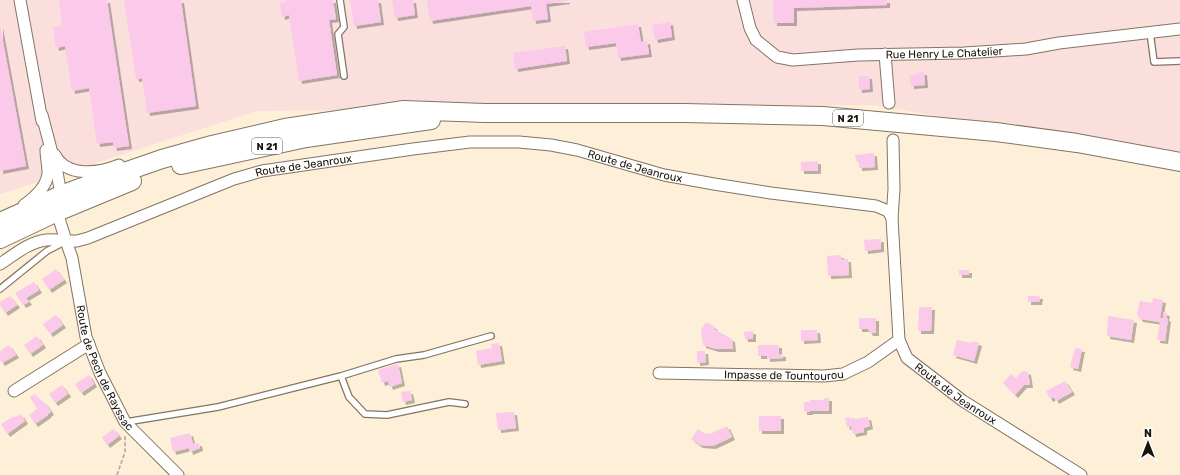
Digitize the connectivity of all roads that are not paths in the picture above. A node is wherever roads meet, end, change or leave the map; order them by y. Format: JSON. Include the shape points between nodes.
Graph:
{"nodes":[{"id":1,"x":20,"y":0,"type":"edge"},
{"id":2,"x":340,"y":0,"type":"edge"},
{"id":3,"x":743,"y":0,"type":"edge"},
{"id":4,"x":1180,"y":28,"type":"edge"},
{"id":5,"x":1150,"y":32,"type":"junction"},
{"id":6,"x":885,"y":54,"type":"junction"},
{"id":7,"x":1180,"y":61,"type":"edge"},
{"id":8,"x":344,"y":76,"type":"dead end"},
{"id":9,"x":890,"y":103,"type":"dead end"},
{"id":10,"x":485,"y":113,"type":"junction"},
{"id":11,"x":42,"y":115,"type":"junction"},
{"id":12,"x":241,"y":137,"type":"junction"},
{"id":13,"x":893,"y":140,"type":"dead end"},
{"id":14,"x":1180,"y":162,"type":"edge"},
{"id":15,"x":59,"y":203,"type":"junction"},
{"id":16,"x":892,"y":218,"type":"junction"},
{"id":17,"x":0,"y":222,"type":"edge"},
{"id":18,"x":0,"y":239,"type":"edge"},
{"id":19,"x":66,"y":241,"type":"junction"},
{"id":20,"x":0,"y":264,"type":"edge"},
{"id":21,"x":0,"y":289,"type":"edge"},
{"id":22,"x":491,"y":336,"type":"dead end"},
{"id":23,"x":899,"y":340,"type":"junction"},
{"id":24,"x":89,"y":344,"type":"junction"},
{"id":25,"x":659,"y":374,"type":"dead end"},
{"id":26,"x":340,"y":376,"type":"junction"},
{"id":27,"x":14,"y":391,"type":"dead end"},
{"id":28,"x":465,"y":404,"type":"dead end"},
{"id":29,"x":125,"y":422,"type":"junction"},
{"id":30,"x":178,"y":475,"type":"edge"},
{"id":31,"x":1081,"y":475,"type":"edge"}],
"edges":[{"from":1,"to":11,"type":"street"},
{"from":2,"to":8,"type":"lane","via":[[344,27],[338,34]]},
{"from":3,"to":6,"type":"street","name":"Rue Henry Le Chatelier","via":[[756,40],[777,57],[793,60]]},
{"from":4,"to":5,"type":"street","name":"Rue Henry Le Chatelier"},
{"from":5,"to":6,"type":"street","name":"Rue Henry Le Chatelier","via":[[1026,49]]},
{"from":5,"to":7,"type":"lane","via":[[1154,62]]},
{"from":6,"to":9,"type":"street"},
{"from":10,"to":12,"type":"main road","number":"N 21","via":[[404,110]]},
{"from":10,"to":14,"type":"main road","number":"N 21","via":[[823,116],[1018,135]]},
{"from":10,"to":15,"type":"main road","number":"N 21","via":[[306,138],[184,164]]},
{"from":11,"to":12,"type":"street","via":[[58,160],[63,165],[84,172],[106,169],[232,135]]},
{"from":11,"to":15,"type":"street","via":[[58,172]]},
{"from":11,"to":17,"type":"street","via":[[48,174],[44,186],[32,199]]},
{"from":12,"to":15,"type":"main road","number":"N 21","via":[[162,159]]},
{"from":13,"to":16,"type":"street"},
{"from":15,"to":17,"type":"main road","number":"N 21"},
{"from":15,"to":18,"type":"main road","number":"N 21"},
{"from":15,"to":19,"type":"street"},
{"from":16,"to":19,"type":"street","name":"Route de Jeanroux","via":[[888,211],[876,206],[707,183],[577,150],[519,142],[470,142],[262,171],[234,179],[88,238]]},
{"from":16,"to":23,"type":"street","name":"Route de Jeanroux"},
{"from":19,"to":20,"type":"street","name":"Route de Jeanroux","via":[[45,240],[30,245]]},
{"from":19,"to":21,"type":"lane","via":[[47,251]]},
{"from":19,"to":24,"type":"street","name":"Route de Pech de Rayssac","via":[[72,258]]},
{"from":22,"to":26,"type":"lane","via":[[396,359]]},
{"from":23,"to":25,"type":"street","name":"Impasse de Tountourou","via":[[868,362],[844,374]]},
{"from":23,"to":31,"type":"street","name":"Route de Jeanroux","via":[[907,358],[964,401]]},
{"from":24,"to":27,"type":"street"},
{"from":24,"to":29,"type":"street","name":"Route de Pech de Rayssac","via":[[100,373]]},
{"from":26,"to":28,"type":"lane","via":[[349,397],[365,414],[387,415],[449,402]]},
{"from":26,"to":29,"type":"lane","via":[[218,407]]},
{"from":29,"to":30,"type":"street","name":"Route de Pech de Rayssac"}]}
